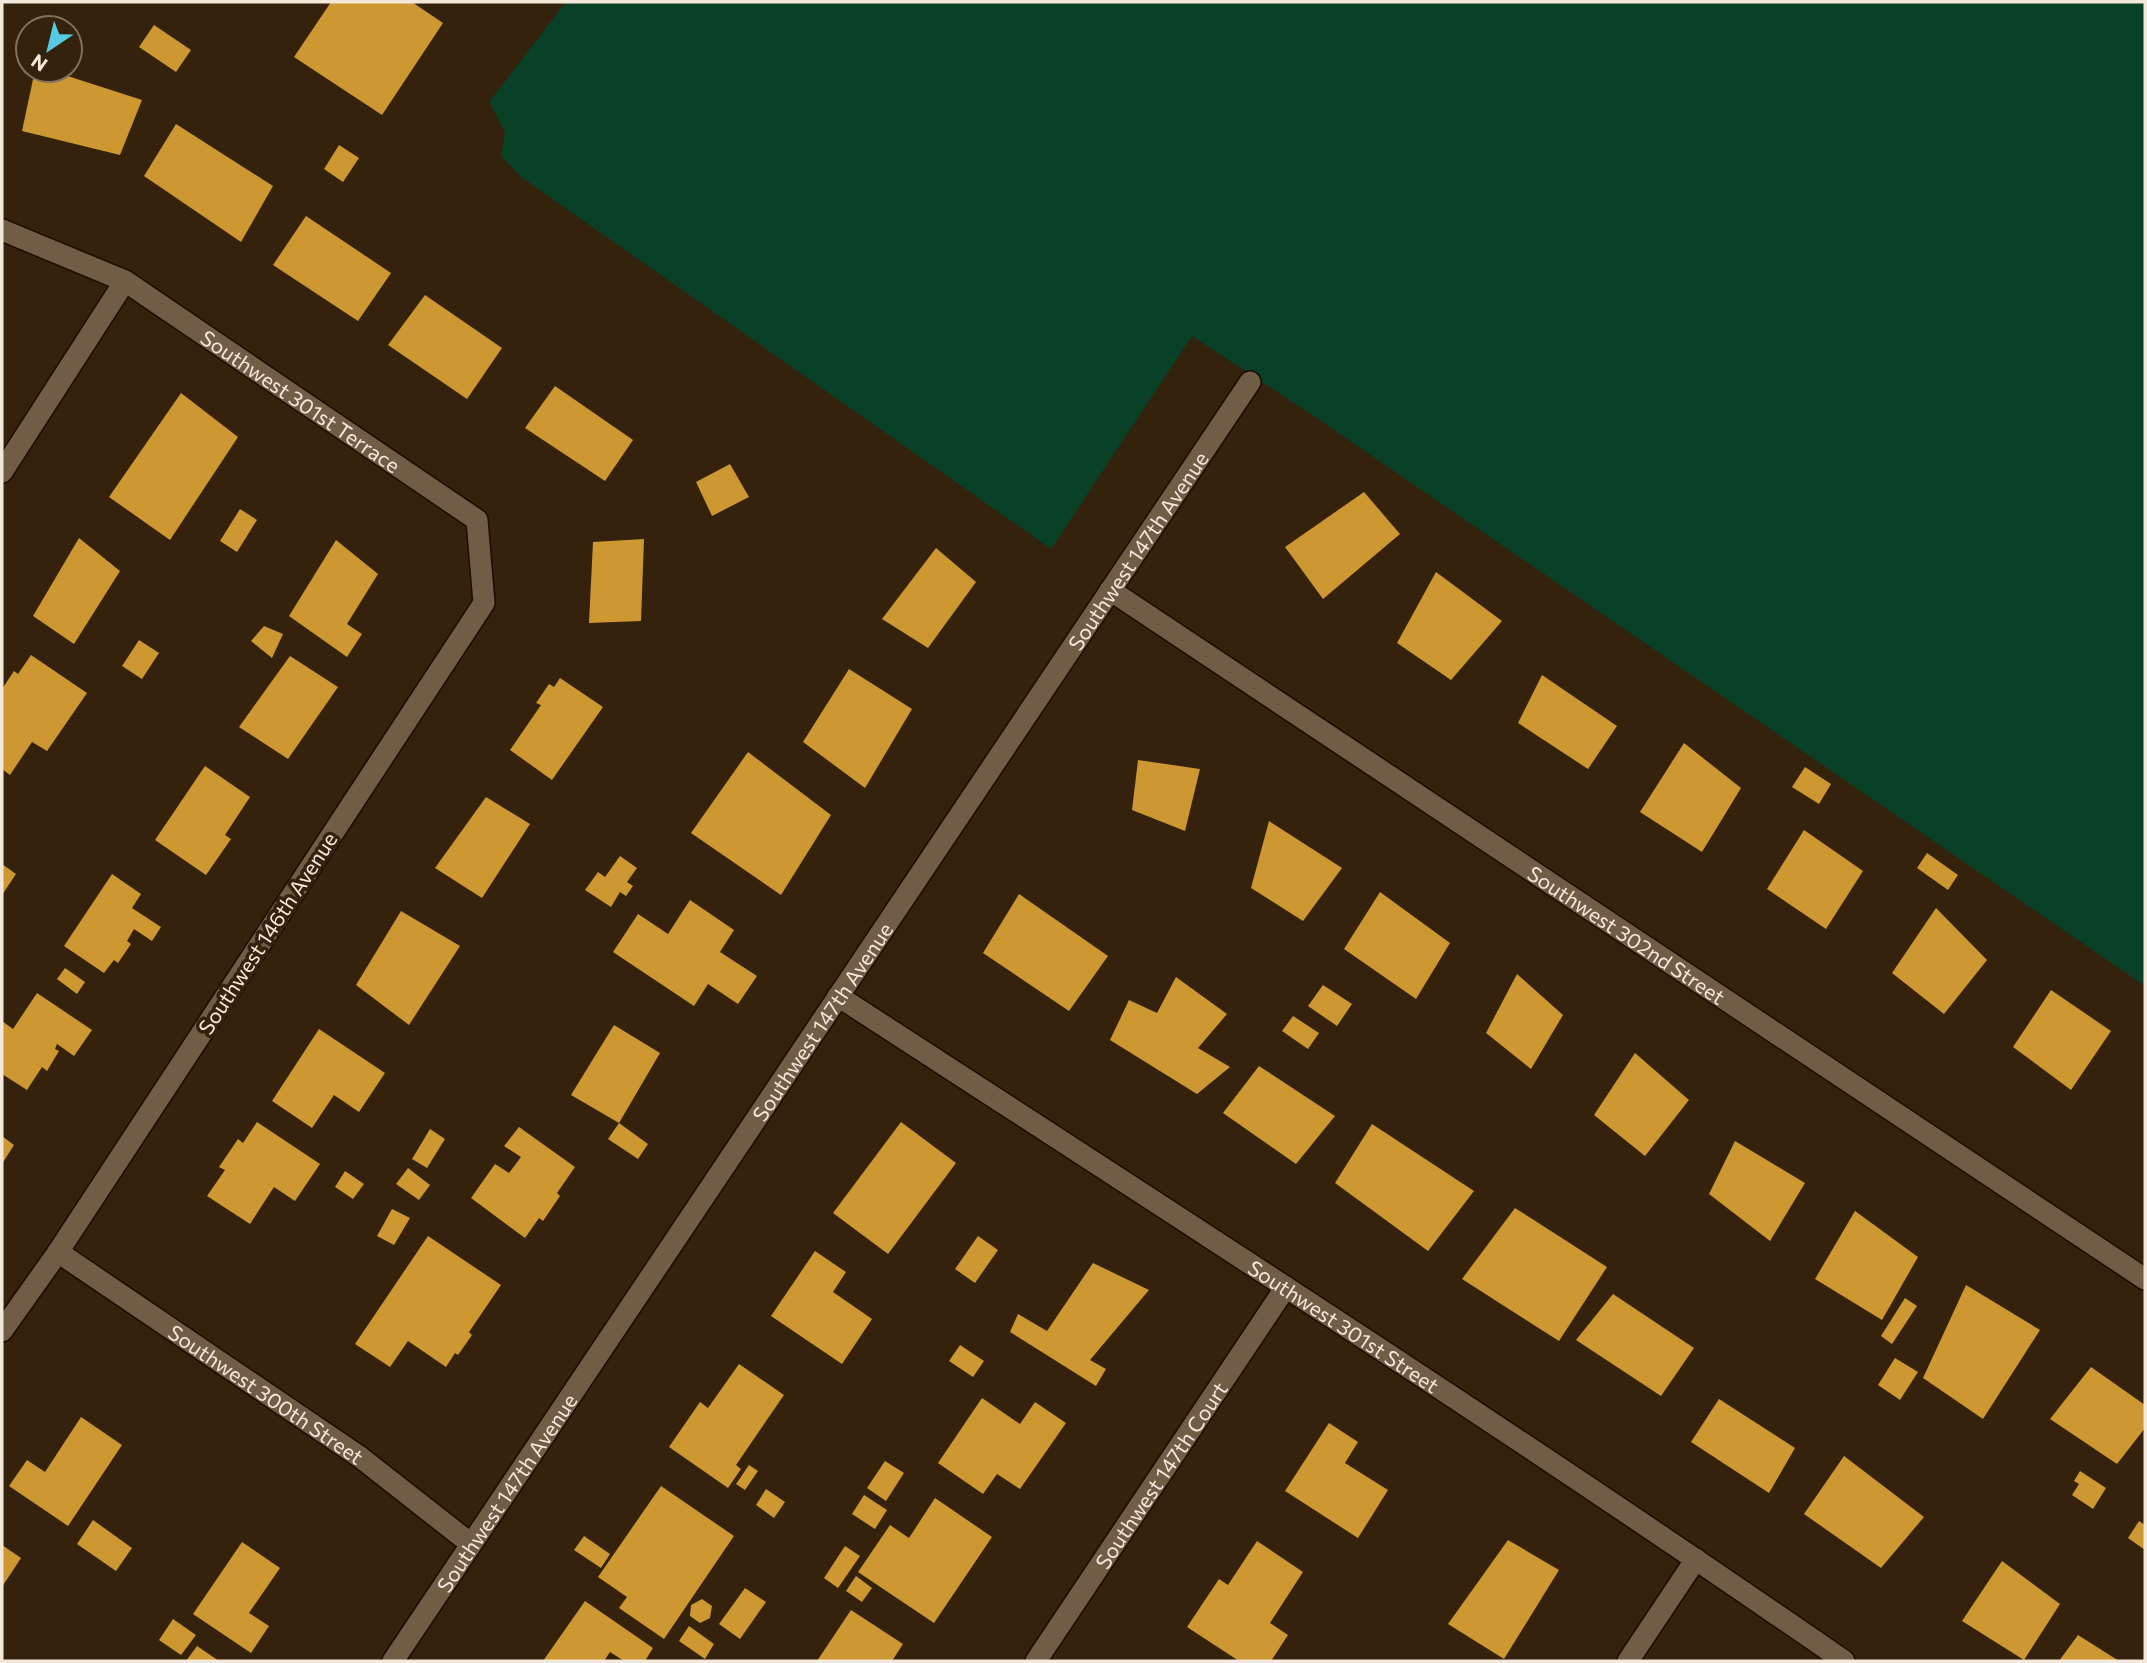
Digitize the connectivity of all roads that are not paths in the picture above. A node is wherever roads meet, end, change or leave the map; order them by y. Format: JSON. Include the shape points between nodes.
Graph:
{"nodes":[{"id":1,"x":2,"y":230,"type":"edge"},
{"id":2,"x":125,"y":281,"type":"junction"},
{"id":3,"x":1250,"y":382,"type":"dead end"},
{"id":4,"x":2,"y":472,"type":"edge"},
{"id":5,"x":477,"y":520,"type":"joint"},
{"id":6,"x":1110,"y":590,"type":"junction"},
{"id":7,"x":838,"y":996,"type":"junction"},
{"id":8,"x":58,"y":1252,"type":"junction"},
{"id":9,"x":2145,"y":1279,"type":"edge"},
{"id":10,"x":1286,"y":1287,"type":"junction"},
{"id":11,"x":2,"y":1331,"type":"edge"},
{"id":12,"x":471,"y":1544,"type":"junction"},
{"id":13,"x":1696,"y":1559,"type":"junction"},
{"id":14,"x":393,"y":1661,"type":"edge"},
{"id":15,"x":1036,"y":1661,"type":"edge"},
{"id":16,"x":1628,"y":1661,"type":"edge"},
{"id":17,"x":1844,"y":1661,"type":"edge"}],
"edges":[{"from":1,"to":2,"type":"street","name":"Southwest 301st Terrace"},
{"from":2,"to":4,"type":"street"},
{"from":2,"to":5,"type":"street","name":"Southwest 301st Terrace"},
{"from":3,"to":6,"type":"street","name":"Southwest 147th Avenue"},
{"from":5,"to":8,"type":"street","name":"Southwest 146th Avenue","via":[[484,603]]},
{"from":6,"to":7,"type":"street","name":"Southwest 147th Avenue"},
{"from":6,"to":9,"type":"street","name":"Southwest 302nd Street"},
{"from":7,"to":10,"type":"street","name":"Southwest 301st Street"},
{"from":7,"to":12,"type":"street","name":"Southwest 147th Avenue"},
{"from":8,"to":11,"type":"street","name":"Southwest 146th Avenue"},
{"from":8,"to":12,"type":"street","name":"Southwest 300th Street","via":[[360,1457]]},
{"from":10,"to":13,"type":"street","name":"Southwest 301st Street"},
{"from":10,"to":15,"type":"street","name":"Southwest 147th Court"},
{"from":12,"to":14,"type":"street","name":"Southwest 147th Avenue"},
{"from":13,"to":16,"type":"street"},
{"from":13,"to":17,"type":"street","name":"Southwest 301st Street"}]}
